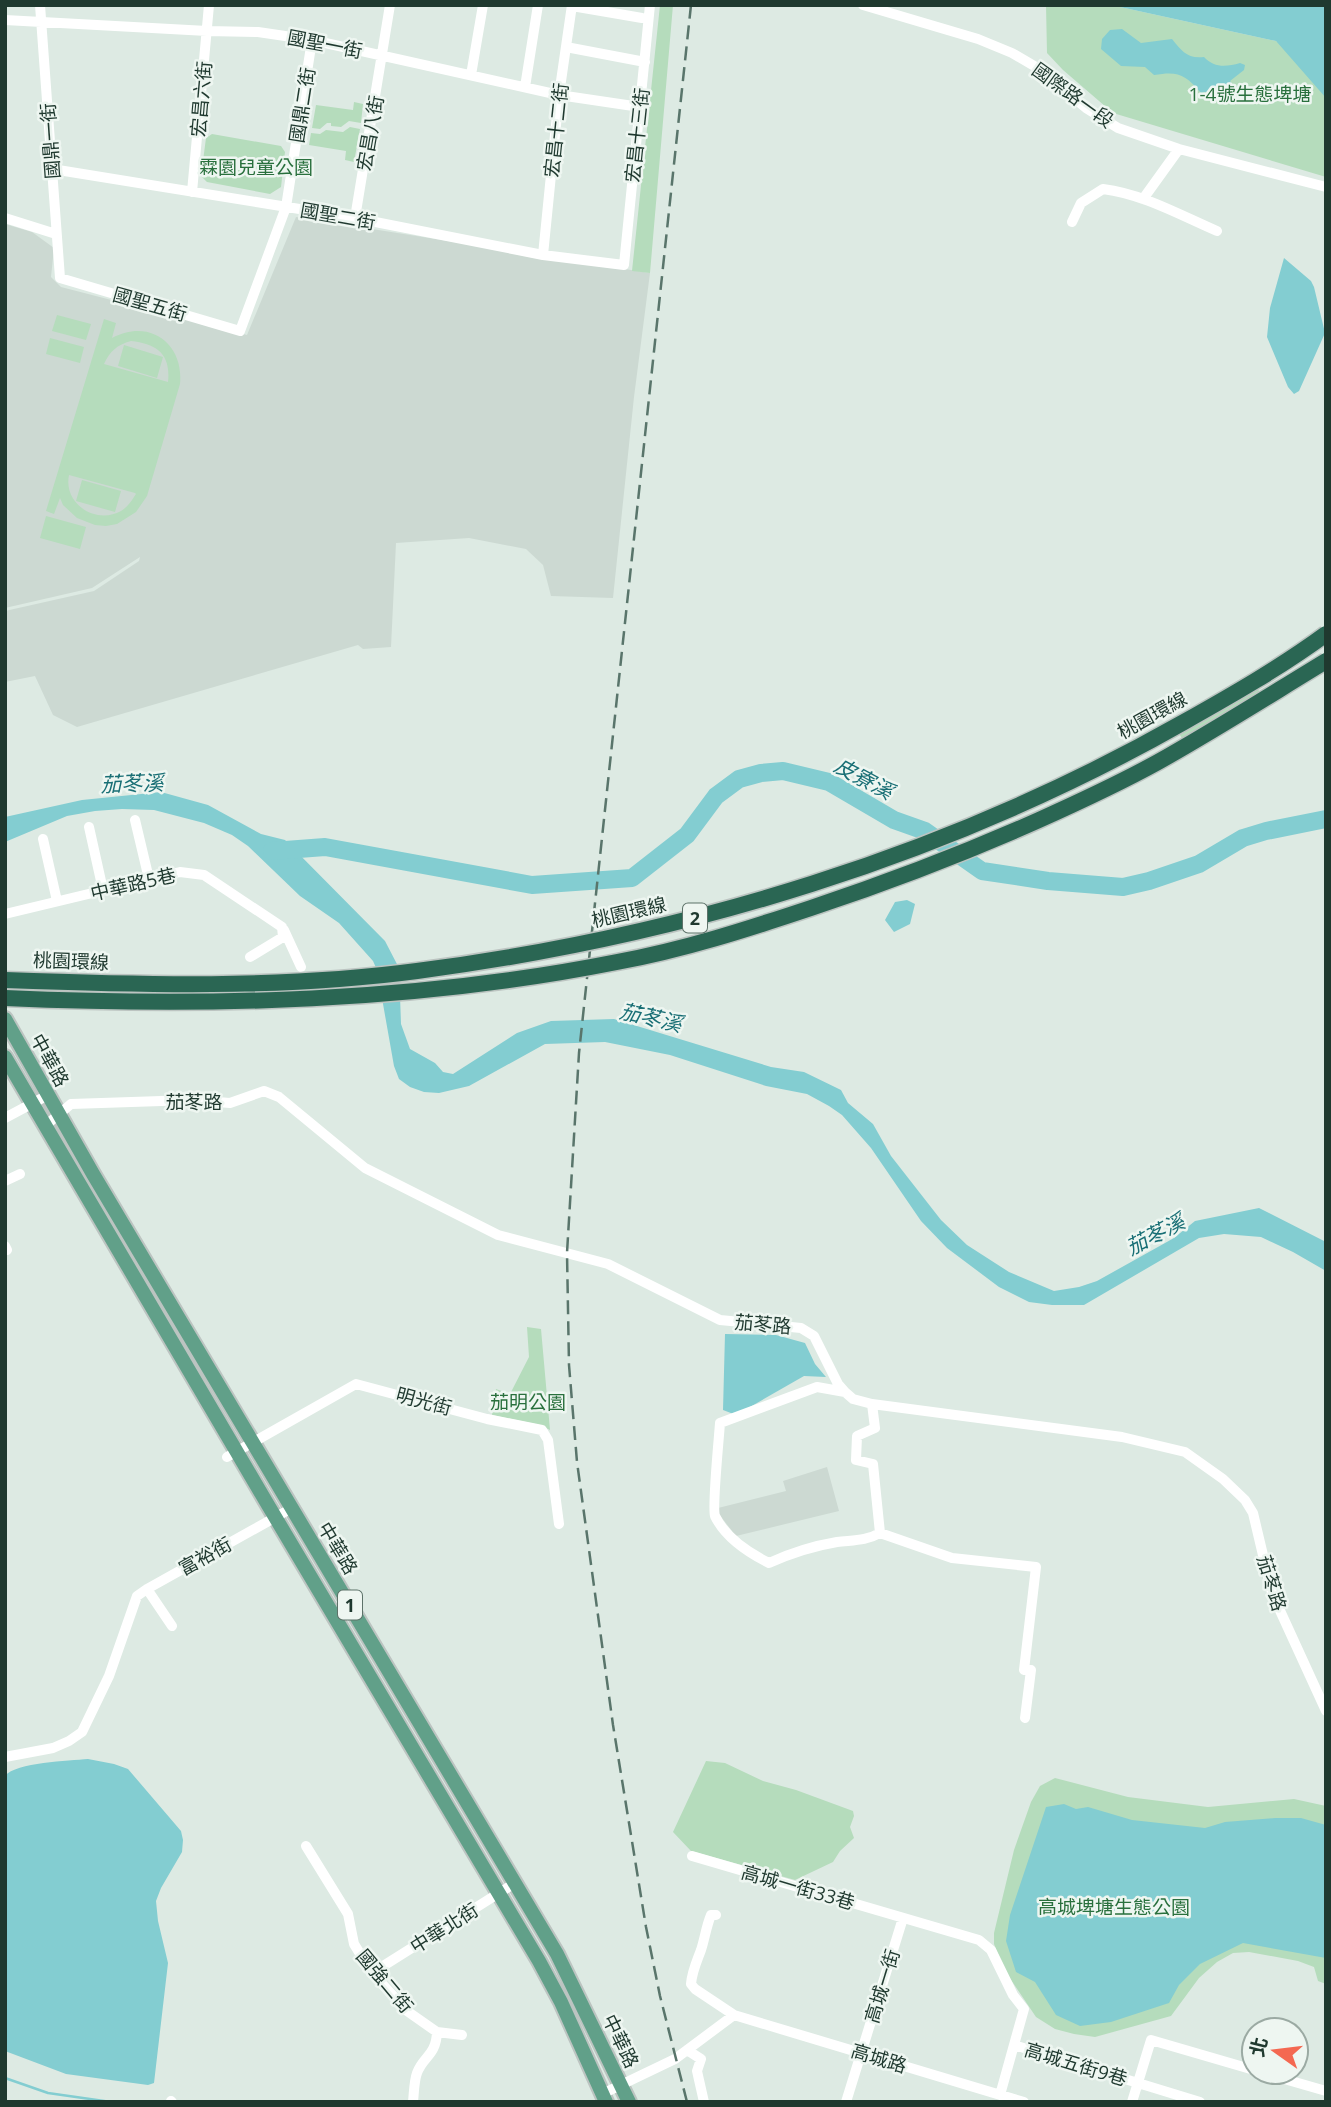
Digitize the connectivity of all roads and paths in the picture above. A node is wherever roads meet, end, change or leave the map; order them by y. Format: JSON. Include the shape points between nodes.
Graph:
{"nodes":[{"id":1,"x":40,"y":5,"type":"edge"},
{"id":2,"x":209,"y":5,"type":"edge"},
{"id":3,"x":390,"y":5,"type":"edge"},
{"id":4,"x":483,"y":5,"type":"edge"},
{"id":5,"x":538,"y":5,"type":"edge"},
{"id":6,"x":572,"y":5,"type":"edge"},
{"id":7,"x":650,"y":5,"type":"edge"},
{"id":8,"x":863,"y":5,"type":"edge"},
{"id":9,"x":642,"y":18,"type":"dead end"},
{"id":10,"x":5,"y":20,"type":"edge"},
{"id":11,"x":41,"y":21,"type":"junction"},
{"id":12,"x":207,"y":31,"type":"junction"},
{"id":13,"x":313,"y":40,"type":"junction"},
{"id":14,"x":566,"y":47,"type":"junction"},
{"id":15,"x":383,"y":55,"type":"junction"},
{"id":16,"x":645,"y":62,"type":"junction"},
{"id":17,"x":471,"y":75,"type":"junction"},
{"id":18,"x":525,"y":87,"type":"junction"},
{"id":19,"x":559,"y":95,"type":"junction"},
{"id":20,"x":640,"y":107,"type":"junction"},
{"id":21,"x":1179,"y":149,"type":"junction"},
{"id":22,"x":52,"y":169,"type":"junction"},
{"id":23,"x":1326,"y":187,"type":"edge"},
{"id":24,"x":192,"y":192,"type":"junction"},
{"id":25,"x":1143,"y":199,"type":"junction"},
{"id":26,"x":286,"y":207,"type":"junction"},
{"id":27,"x":5,"y":218,"type":"edge"},
{"id":28,"x":355,"y":218,"type":"junction"},
{"id":29,"x":1072,"y":222,"type":"dead end"},
{"id":30,"x":1217,"y":231,"type":"dead end"},
{"id":31,"x":57,"y":234,"type":"junction"},
{"id":32,"x":543,"y":255,"type":"junction"},
{"id":33,"x":624,"y":265,"type":"joint"},
{"id":34,"x":60,"y":278,"type":"joint"},
{"id":35,"x":240,"y":331,"type":"joint"},
{"id":36,"x":1326,"y":634,"type":"edge"},
{"id":37,"x":1326,"y":661,"type":"edge"},
{"id":38,"x":135,"y":820,"type":"dead end"},
{"id":39,"x":89,"y":827,"type":"dead end"},
{"id":40,"x":43,"y":839,"type":"dead end"},
{"id":41,"x":149,"y":879,"type":"junction"},
{"id":42,"x":103,"y":890,"type":"junction"},
{"id":43,"x":57,"y":901,"type":"junction"},
{"id":44,"x":5,"y":914,"type":"edge"},
{"id":45,"x":282,"y":927,"type":"junction"},
{"id":46,"x":250,"y":957,"type":"dead end"},
{"id":47,"x":301,"y":967,"type":"dead end"},
{"id":48,"x":5,"y":980,"type":"edge"},
{"id":49,"x":5,"y":998,"type":"edge"},
{"id":50,"x":5,"y":1019,"type":"edge"},
{"id":51,"x":5,"y":1057,"type":"edge"},
{"id":52,"x":48,"y":1095,"type":"junction"},
{"id":53,"x":32,"y":1104,"type":"junction"},
{"id":54,"x":59,"y":1115,"type":"junction"},
{"id":55,"x":5,"y":1118,"type":"edge"},
{"id":56,"x":45,"y":1126,"type":"junction"},
{"id":57,"x":20,"y":1174,"type":"dead end"},
{"id":58,"x":5,"y":1181,"type":"edge"},
{"id":59,"x":845,"y":1392,"type":"junction"},
{"id":60,"x":872,"y":1404,"type":"junction"},
{"id":61,"x":253,"y":1443,"type":"junction"},
{"id":62,"x":232,"y":1455,"type":"junction"},
{"id":63,"x":292,"y":1508,"type":"junction"},
{"id":64,"x":275,"y":1517,"type":"junction"},
{"id":65,"x":559,"y":1524,"type":"dead end"},
{"id":66,"x":880,"y":1534,"type":"junction"},
{"id":67,"x":146,"y":1589,"type":"junction"},
{"id":68,"x":172,"y":1626,"type":"dead end"},
{"id":69,"x":1326,"y":1711,"type":"edge"},
{"id":70,"x":1025,"y":1718,"type":"dead end"},
{"id":71,"x":5,"y":1757,"type":"edge"},
{"id":72,"x":306,"y":1846,"type":"dead end"},
{"id":73,"x":692,"y":1856,"type":"dead end"},
{"id":74,"x":515,"y":1883,"type":"junction"},
{"id":75,"x":498,"y":1894,"type":"junction"},
{"id":76,"x":716,"y":1915,"type":"dead end"},
{"id":77,"x":903,"y":1918,"type":"junction"},
{"id":78,"x":372,"y":1973,"type":"junction"},
{"id":79,"x":734,"y":2015,"type":"junction"},
{"id":80,"x":437,"y":2032,"type":"junction"},
{"id":81,"x":462,"y":2035,"type":"dead end"},
{"id":82,"x":1014,"y":2045,"type":"junction"},
{"id":83,"x":687,"y":2050,"type":"junction"},
{"id":84,"x":861,"y":2053,"type":"junction"},
{"id":85,"x":1240,"y":2066,"type":"edge"},
{"id":86,"x":1138,"y":2084,"type":"junction"},
{"id":87,"x":621,"y":2085,"type":"junction"},
{"id":88,"x":1309,"y":2086,"type":"edge"},
{"id":89,"x":1326,"y":2091,"type":"edge"},
{"id":90,"x":1000,"y":2095,"type":"junction"},
{"id":91,"x":604,"y":2098,"type":"edge"},
{"id":92,"x":413,"y":2102,"type":"edge"},
{"id":93,"x":629,"y":2102,"type":"edge"},
{"id":94,"x":704,"y":2102,"type":"edge"},
{"id":95,"x":846,"y":2102,"type":"edge"},
{"id":96,"x":1024,"y":2102,"type":"edge"},
{"id":97,"x":1132,"y":2102,"type":"edge"},
{"id":98,"x":1200,"y":2102,"type":"edge"}],
"edges":[{"from":1,"to":11,"type":"street","name":"國鼎一街"},
{"from":2,"to":12,"type":"street","name":"宏昌六街"},
{"from":3,"to":15,"type":"street","name":"宏昌八街"},
{"from":4,"to":17,"type":"street"},
{"from":5,"to":18,"type":"street"},
{"from":6,"to":9,"type":"street"},
{"from":6,"to":14,"type":"street","name":"宏昌十二街"},
{"from":7,"to":16,"type":"street","name":"宏昌十三街"},
{"from":8,"to":21,"type":"street","name":"國際路一段","via":[[1001,48],[1036,67],[1102,119]]},
{"from":10,"to":11,"type":"street","name":"國聖一街"},
{"from":11,"to":12,"type":"street","name":"國聖一街"},
{"from":11,"to":22,"type":"street","name":"國鼎一街"},
{"from":12,"to":13,"type":"street","name":"國聖一街"},
{"from":12,"to":24,"type":"street","name":"宏昌六街"},
{"from":13,"to":15,"type":"street","name":"國聖一街"},
{"from":13,"to":26,"type":"street","name":"國鼎二街"},
{"from":14,"to":16,"type":"street"},
{"from":14,"to":19,"type":"street","name":"宏昌十二街"},
{"from":15,"to":17,"type":"street","name":"國聖一街"},
{"from":15,"to":28,"type":"street","name":"宏昌八街"},
{"from":16,"to":20,"type":"street","name":"宏昌十三街"},
{"from":17,"to":18,"type":"street","name":"國聖一街"},
{"from":18,"to":19,"type":"street","name":"國聖一街"},
{"from":19,"to":20,"type":"street","name":"國聖一街"},
{"from":19,"to":32,"type":"street","name":"宏昌十二街"},
{"from":20,"to":33,"type":"street","name":"宏昌十三街"},
{"from":21,"to":23,"type":"street","name":"國際路一段"},
{"from":21,"to":25,"type":"street"},
{"from":22,"to":24,"type":"street","name":"國聖二街"},
{"from":22,"to":31,"type":"street","name":"國鼎一街"},
{"from":24,"to":26,"type":"street","name":"國聖二街"},
{"from":25,"to":29,"type":"street","via":[[1103,189],[1081,203]]},
{"from":25,"to":30,"type":"street"},
{"from":26,"to":28,"type":"street","name":"國聖二街"},
{"from":26,"to":35,"type":"street","name":"國鼎二街"},
{"from":27,"to":31,"type":"street"},
{"from":28,"to":32,"type":"street","name":"國聖二街"},
{"from":31,"to":34,"type":"street","name":"國鼎一街"},
{"from":32,"to":33,"type":"street","name":"國聖二街"},
{"from":34,"to":35,"type":"street","name":"國聖五街"},
{"from":36,"to":48,"type":"highway","name":"桃園環線","number":"2","bridge":true,"via":[[1233,694],[1080,778],[906,852],[727,910],[615,938],[415,972],[238,984]]},
{"from":37,"to":49,"type":"highway","name":"桃園環線","number":"2","bridge":true,"via":[[1156,763],[1010,833],[836,900],[633,959],[529,978],[313,998],[160,1003]]},
{"from":38,"to":41,"type":"street"},
{"from":39,"to":42,"type":"street"},
{"from":40,"to":43,"type":"street"},
{"from":41,"to":42,"type":"street","name":"中華路5巷"},
{"from":41,"to":45,"type":"street","name":"中華路5巷","via":[[180,872],[204,875]]},
{"from":42,"to":43,"type":"street","name":"中華路5巷"},
{"from":43,"to":44,"type":"street","name":"中華路5巷"},
{"from":45,"to":46,"type":"street","via":[[283,937]]},
{"from":45,"to":47,"type":"street"},
{"from":50,"to":52,"type":"main road","name":"中華路","number":"1"},
{"from":51,"to":53,"type":"main road","name":"中華路","number":"1"},
{"from":52,"to":53,"type":"street"},
{"from":52,"to":54,"type":"main road","name":"中華路","number":"1"},
{"from":53,"to":55,"type":"street"},
{"from":53,"to":56,"type":"main road","name":"中華路","number":"1"},
{"from":54,"to":56,"type":"street"},
{"from":54,"to":59,"type":"street","name":"茄苳路","via":[[71,1104],[230,1103],[264,1091],[279,1097],[365,1168],[498,1235],[608,1264],[720,1320],[801,1328],[814,1336]]},
{"from":54,"to":61,"type":"main road","name":"中華路","number":"1"},
{"from":56,"to":62,"type":"main road","name":"中華路","number":"1"},
{"from":57,"to":58,"type":"street"},
{"from":59,"to":60,"type":"street","name":"茄苳路"},
{"from":59,"to":66,"type":"street","via":[[817,1387],[720,1423],[714,1514],[747,1551],[769,1563],[802,1549],[869,1540]]},
{"from":60,"to":66,"type":"street","via":[[875,1428],[856,1436],[856,1460],[873,1464]]},
{"from":60,"to":69,"type":"street","name":"茄苳路","via":[[1122,1437],[1185,1452],[1223,1479],[1253,1513],[1272,1593]]},
{"from":61,"to":62,"type":"street","name":"明光街"},
{"from":61,"to":63,"type":"main road","name":"中華路","number":"1"},
{"from":61,"to":65,"type":"street","name":"明光街","via":[[356,1384],[542,1430],[548,1440]]},
{"from":62,"to":64,"type":"main road","name":"中華路","number":"1"},
{"from":63,"to":64,"type":"street","name":"富裕街"},
{"from":63,"to":74,"type":"main road","name":"中華路","number":"1"},
{"from":64,"to":67,"type":"street","name":"富裕街"},
{"from":64,"to":75,"type":"main road","name":"中華路","number":"1"},
{"from":66,"to":70,"type":"street","via":[[952,1558],[1036,1566],[1024,1670],[1031,1670]]},
{"from":67,"to":68,"type":"street"},
{"from":67,"to":71,"type":"street","name":"富裕街","via":[[137,1596],[109,1676],[82,1732],[53,1748]]},
{"from":72,"to":78,"type":"street","name":"國強二街","via":[[348,1914],[354,1944]]},
{"from":73,"to":77,"type":"street","name":"高城一街33巷"},
{"from":74,"to":75,"type":"street","name":"中華北街"},
{"from":74,"to":87,"type":"main road","name":"中華路","number":"1","via":[[557,1954]]},
{"from":75,"to":78,"type":"street","name":"中華北街"},
{"from":75,"to":91,"type":"main road","name":"中華路","number":"1","via":[[561,2002]]},
{"from":76,"to":79,"type":"street","name":"高城路","via":[[711,1915],[706,1926],[691,1984]]},
{"from":77,"to":82,"type":"street","name":"高城一街33巷","via":[[987,1945],[1024,2009]]},
{"from":77,"to":84,"type":"street","name":"高城一街"},
{"from":78,"to":80,"type":"street","name":"國強二街","via":[[407,2011]]},
{"from":79,"to":83,"type":"street"},
{"from":79,"to":84,"type":"street","name":"高城路"},
{"from":80,"to":81,"type":"street","name":"國強二街"},
{"from":80,"to":92,"type":"street","via":[[432,2053],[418,2071]]},
{"from":82,"to":86,"type":"street","name":"高城五街9巷"},
{"from":82,"to":90,"type":"street"},
{"from":83,"to":87,"type":"street"},
{"from":83,"to":94,"type":"street","via":[[701,2059],[697,2071]]},
{"from":84,"to":90,"type":"street","name":"高城路"},
{"from":84,"to":95,"type":"street","name":"高城一街"},
{"from":85,"to":86,"type":"street","via":[[1151,2040]]},
{"from":86,"to":97,"type":"street"},
{"from":86,"to":98,"type":"street","name":"高城五街9巷"},
{"from":87,"to":91,"type":"street"},
{"from":87,"to":93,"type":"main road","name":"中華路","number":"1"},
{"from":88,"to":89,"type":"street"},
{"from":90,"to":96,"type":"street","name":"高城路"}]}
